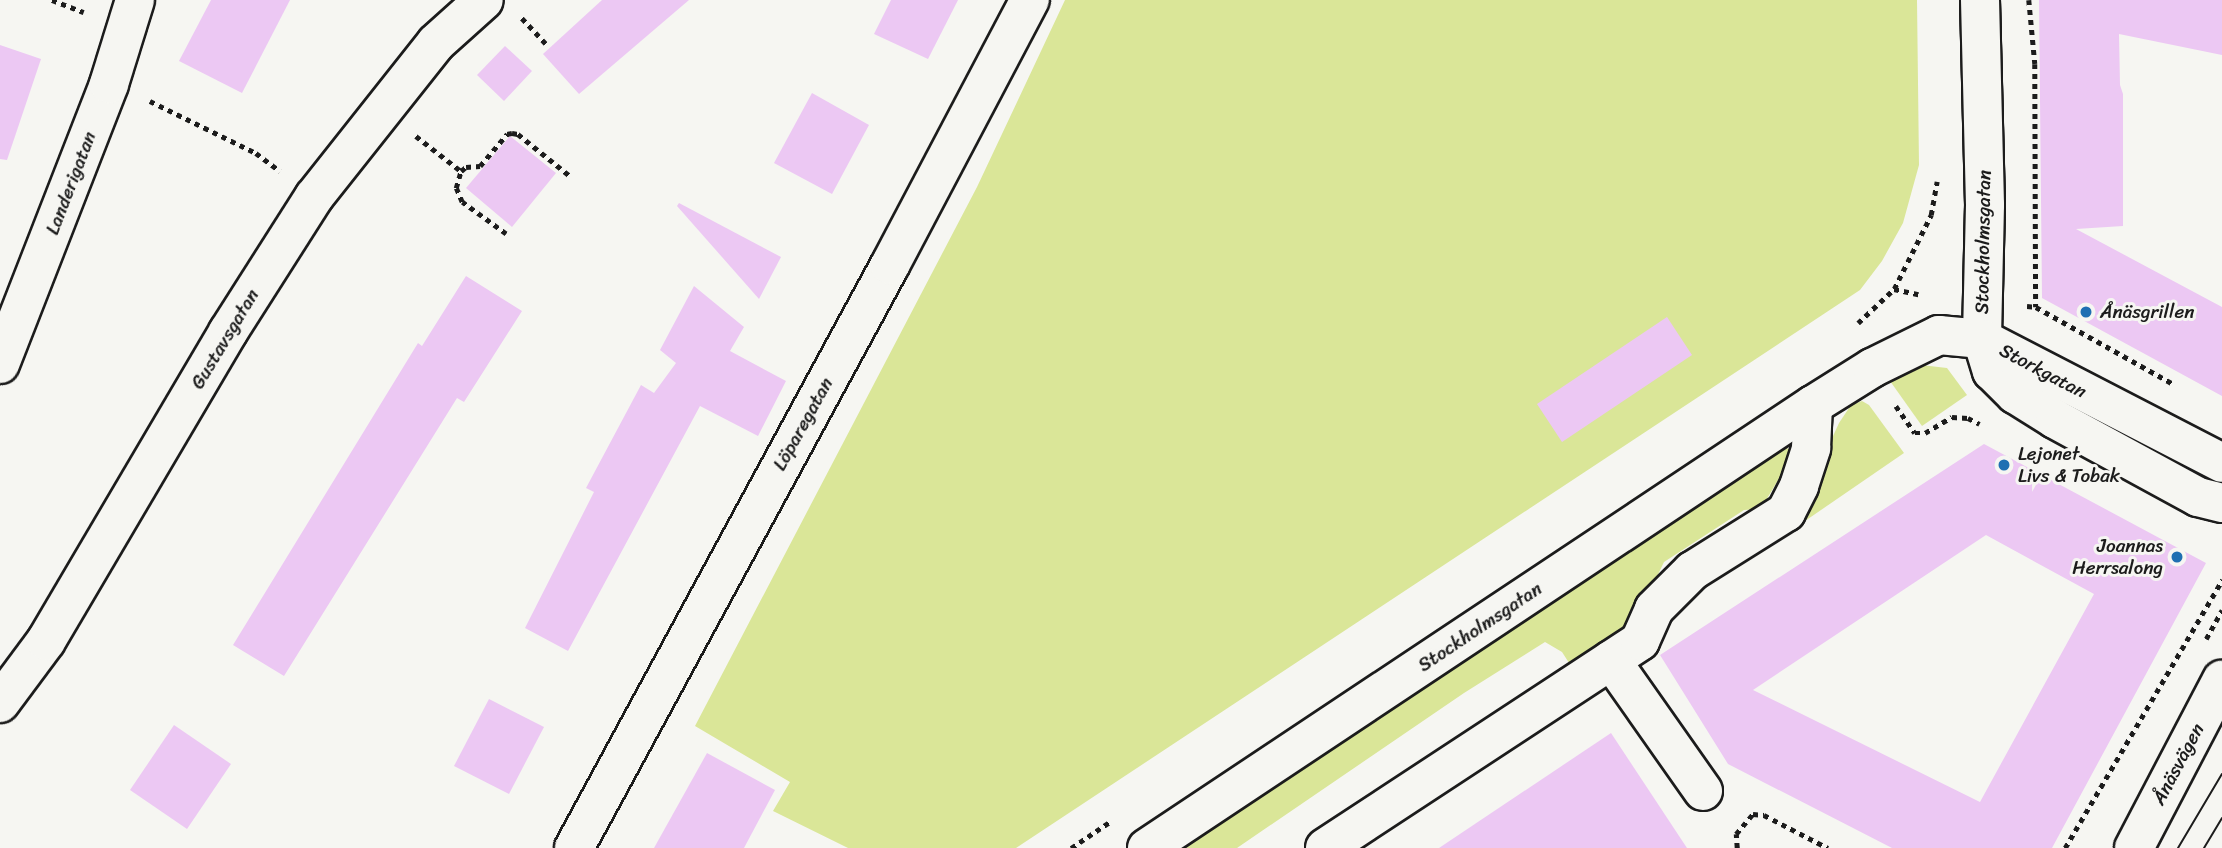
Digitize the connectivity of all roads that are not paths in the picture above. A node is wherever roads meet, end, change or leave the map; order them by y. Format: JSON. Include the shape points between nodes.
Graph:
{"nodes":[{"id":1,"x":135,"y":0,"type":"edge"},
{"id":2,"x":484,"y":0,"type":"edge"},
{"id":3,"x":1030,"y":0,"type":"edge"},
{"id":4,"x":1980,"y":0,"type":"edge"},
{"id":5,"x":1982,"y":339,"type":"junction"},
{"id":6,"x":0,"y":365,"type":"edge"},
{"id":7,"x":1813,"y":405,"type":"junction"},
{"id":8,"x":2222,"y":463,"type":"edge"},
{"id":9,"x":2222,"y":503,"type":"edge"},
{"id":10,"x":1611,"y":660,"type":"junction"},
{"id":11,"x":2222,"y":680,"type":"edge"},
{"id":12,"x":0,"y":703,"type":"edge"},
{"id":13,"x":1703,"y":791,"type":"dead end"},
{"id":14,"x":574,"y":848,"type":"edge"},
{"id":15,"x":1147,"y":848,"type":"edge"},
{"id":16,"x":1325,"y":848,"type":"edge"},
{"id":17,"x":2134,"y":848,"type":"edge"}],
"edges":[{"from":1,"to":6,"type":"street","name":"Landerigatan","via":[[109,84]]},
{"from":2,"to":12,"type":"street","name":"Gustavsgatan","via":[[436,43],[314,197],[228,332],[46,641]]},
{"from":3,"to":14,"type":"street","name":"Löparegatan"},
{"from":4,"to":5,"type":"street","name":"Stockholmsgatan","via":[[1985,205]]},
{"from":5,"to":7,"type":"street","name":"Stockholmsgatan","via":[[1939,335],[1872,368]]},
{"from":5,"to":8,"type":"street","name":"Storkgatan"},
{"from":5,"to":9,"type":"street","name":"Storkgatan","via":[[1992,371],[2015,394],[2198,497]]},
{"from":7,"to":10,"type":"street","via":[[1811,448],[1786,512],[1692,571],[1654,608],[1640,641]]},
{"from":7,"to":15,"type":"street","name":"Stockholmsgatan"},
{"from":10,"to":13,"type":"street"},
{"from":10,"to":16,"type":"street"},
{"from":11,"to":17,"type":"street","name":"Ånäsvägen"}]}
